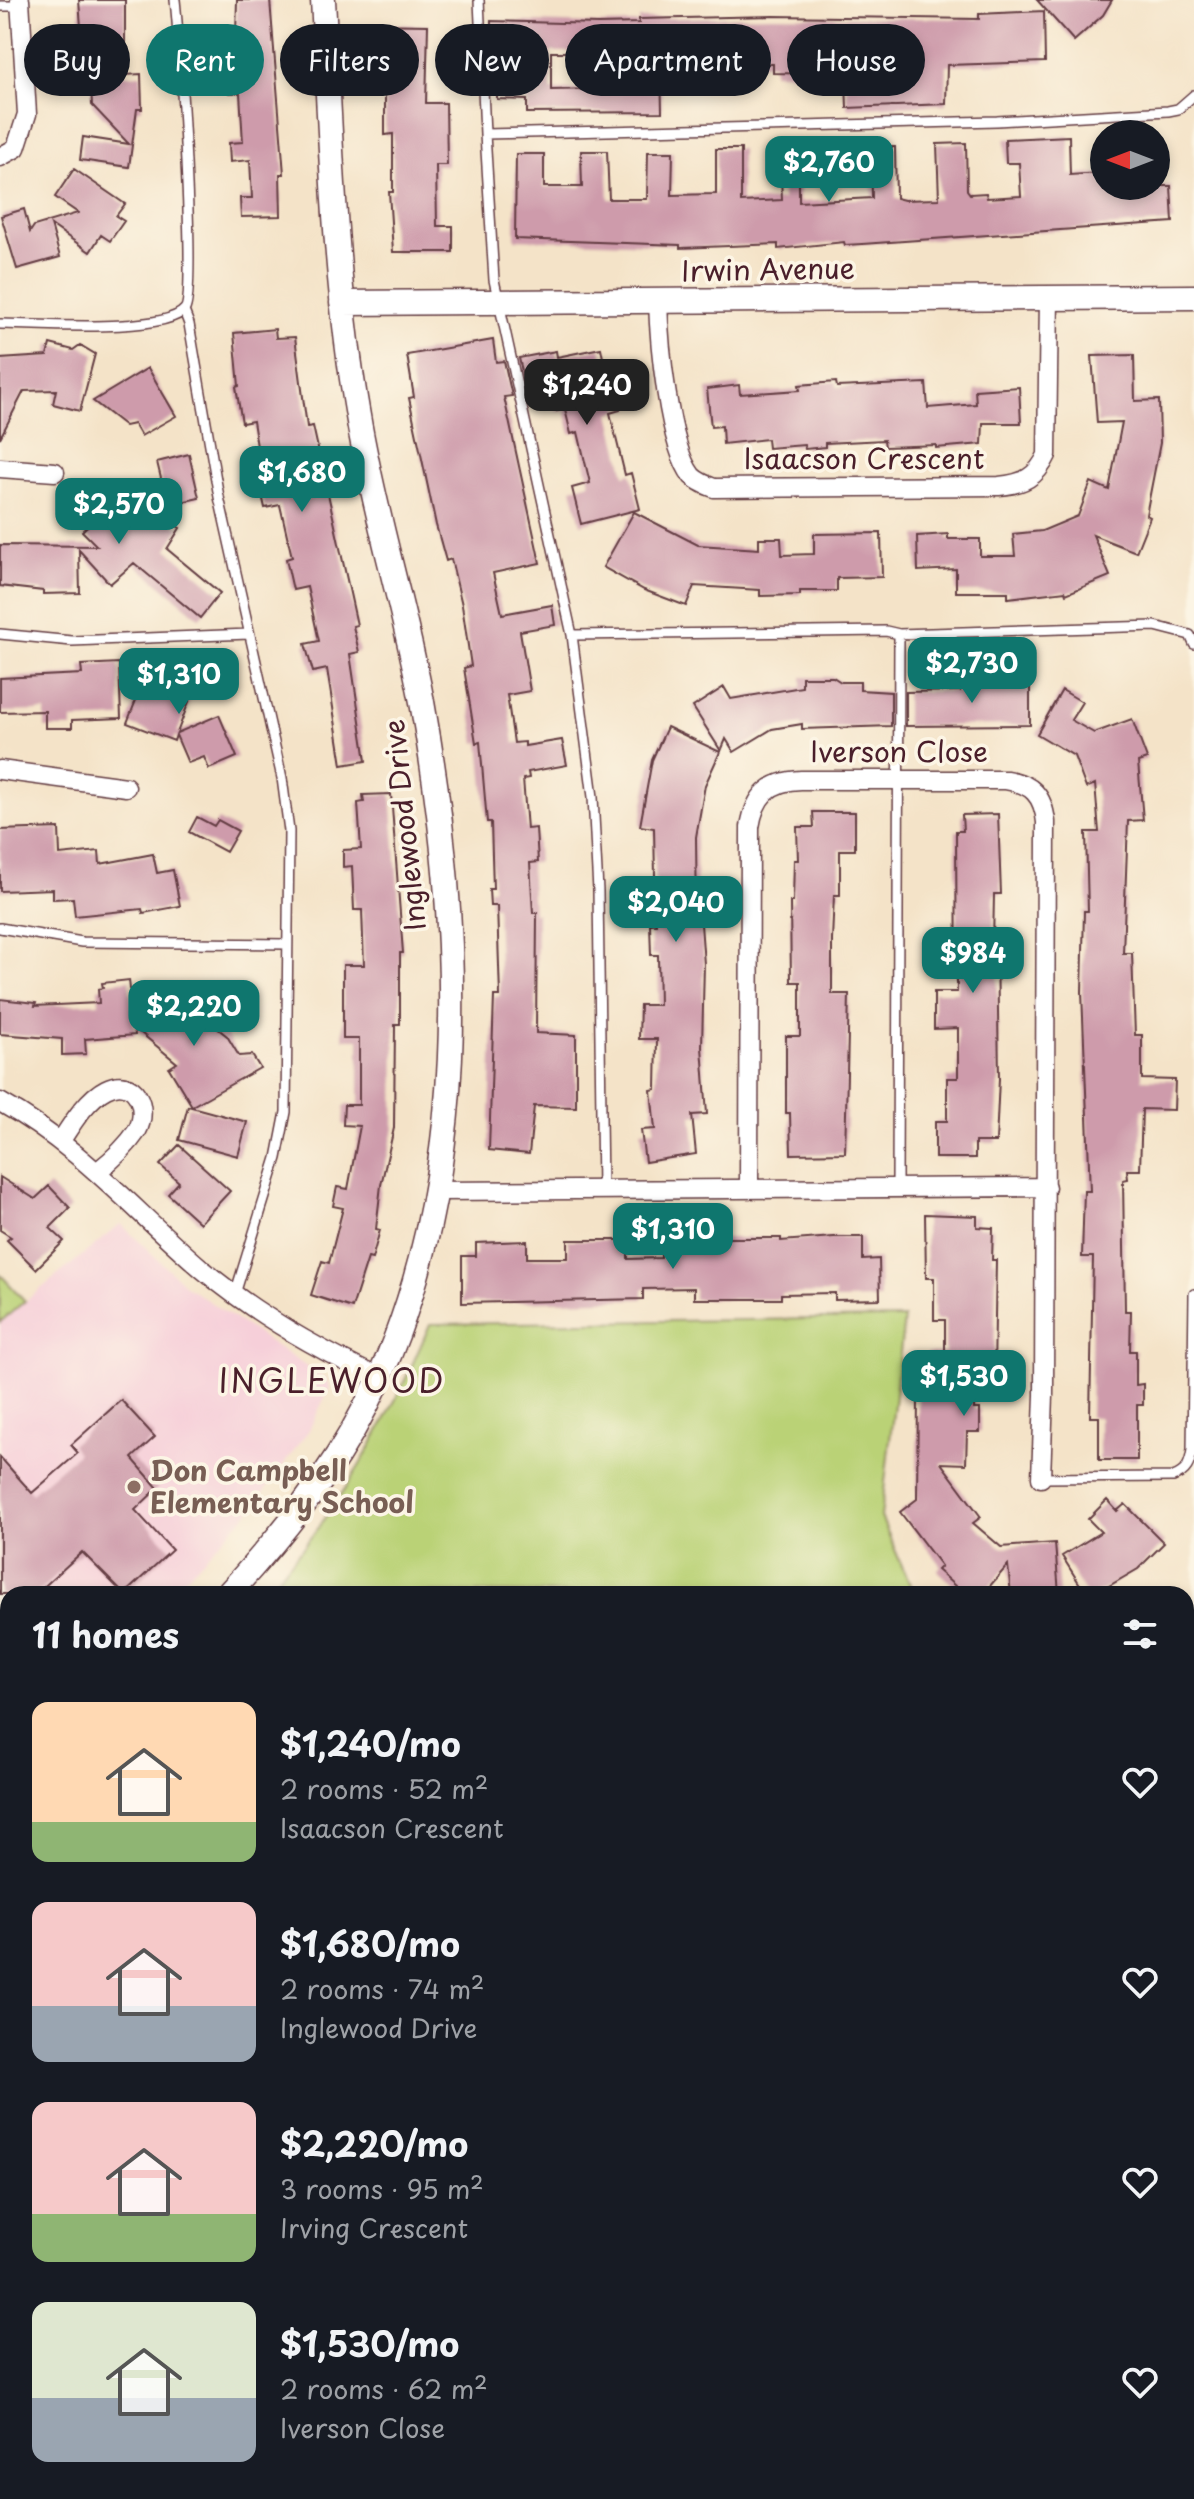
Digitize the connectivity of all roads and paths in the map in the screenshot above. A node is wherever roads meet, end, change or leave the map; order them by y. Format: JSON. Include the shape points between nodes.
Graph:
{"nodes":[{"id":1,"x":175,"y":0,"type":"edge"},
{"id":2,"x":323,"y":0,"type":"edge"},
{"id":3,"x":479,"y":0,"type":"edge"},
{"id":4,"x":20,"y":3,"type":"edge"},
{"id":5,"x":0,"y":6,"type":"edge"},
{"id":6,"x":1194,"y":95,"type":"edge"},
{"id":7,"x":485,"y":134,"type":"junction"},
{"id":8,"x":0,"y":157,"type":"edge"},
{"id":9,"x":1049,"y":297,"type":"junction"},
{"id":10,"x":1194,"y":297,"type":"edge"},
{"id":11,"x":658,"y":301,"type":"junction"},
{"id":12,"x":498,"y":302,"type":"junction"},
{"id":13,"x":342,"y":303,"type":"junction"},
{"id":14,"x":184,"y":311,"type":"junction"},
{"id":15,"x":0,"y":324,"type":"edge"},
{"id":16,"x":0,"y":468,"type":"edge"},
{"id":17,"x":55,"y":472,"type":"dead end"},
{"id":18,"x":0,"y":634,"type":"edge"},
{"id":19,"x":249,"y":634,"type":"junction"},
{"id":20,"x":899,"y":634,"type":"junction"},
{"id":21,"x":572,"y":635,"type":"junction"},
{"id":22,"x":1194,"y":644,"type":"edge"},
{"id":23,"x":0,"y":770,"type":"edge"},
{"id":24,"x":899,"y":779,"type":"junction"},
{"id":25,"x":126,"y":787,"type":"dead end"},
{"id":26,"x":0,"y":928,"type":"edge"},
{"id":27,"x":286,"y":944,"type":"junction"},
{"id":28,"x":0,"y":1102,"type":"edge"},
{"id":29,"x":62,"y":1139,"type":"junction"},
{"id":30,"x":98,"y":1171,"type":"junction"},
{"id":31,"x":1046,"y":1187,"type":"junction"},
{"id":32,"x":749,"y":1188,"type":"junction"},
{"id":33,"x":897,"y":1188,"type":"junction"},
{"id":34,"x":602,"y":1189,"type":"junction"},
{"id":35,"x":437,"y":1191,"type":"junction"},
{"id":36,"x":235,"y":1294,"type":"junction"},
{"id":37,"x":1194,"y":1294,"type":"edge"},
{"id":38,"x":379,"y":1378,"type":"junction"},
{"id":39,"x":1041,"y":1478,"type":"joint"},
{"id":40,"x":235,"y":1586,"type":"edge"}],
"edges":[{"from":1,"to":14,"type":"lane","via":[[188,252],[189,300]]},
{"from":2,"to":13,"type":"street","name":"Inglewood Drive"},
{"from":3,"to":7,"type":"lane"},
{"from":4,"to":5,"type":"lane"},
{"from":4,"to":8,"type":"street","via":[[27,114],[16,148]]},
{"from":6,"to":7,"type":"lane","via":[[1178,109],[1013,120]]},
{"from":7,"to":12,"type":"lane"},
{"from":9,"to":10,"type":"street","name":"Irwin Avenue"},
{"from":9,"to":11,"type":"street","name":"Irwin Avenue"},
{"from":9,"to":11,"type":"street","name":"Isaacson Crescent","via":[[1047,455],[1024,482],[983,486],[714,488],[702,483],[692,475],[680,449],[659,349]]},
{"from":11,"to":12,"type":"street","name":"Irwin Avenue"},
{"from":12,"to":13,"type":"street","name":"Irwin Avenue"},
{"from":12,"to":21,"type":"lane"},
{"from":13,"to":35,"type":"street","name":"Inglewood Drive","via":[[366,464],[422,703],[441,844],[449,1048]]},
{"from":14,"to":15,"type":"lane","via":[[155,325]]},
{"from":14,"to":19,"type":"lane"},
{"from":16,"to":17,"type":"street"},
{"from":18,"to":19,"type":"lane","via":[[72,641]]},
{"from":19,"to":27,"type":"lane","via":[[289,831]]},
{"from":20,"to":21,"type":"lane"},
{"from":20,"to":22,"type":"lane","via":[[1155,626],[1190,635]]},
{"from":20,"to":24,"type":"lane"},
{"from":21,"to":34,"type":"lane","via":[[593,797]]},
{"from":23,"to":25,"type":"street"},
{"from":24,"to":31,"type":"street","name":"Iverson Close","via":[[1006,780],[1025,784],[1042,799]]},
{"from":24,"to":32,"type":"street","name":"Iverson Close","via":[[786,781],[756,799],[750,827]]},
{"from":24,"to":33,"type":"lane"},
{"from":26,"to":27,"type":"lane","via":[[97,942]]},
{"from":27,"to":36,"type":"lane","via":[[286,1112]]},
{"from":28,"to":29,"type":"street"},
{"from":29,"to":30,"type":"street"},
{"from":29,"to":30,"type":"street","via":[[103,1090],[131,1088],[141,1099],[143,1114],[136,1131]]},
{"from":30,"to":36,"type":"street"},
{"from":31,"to":33,"type":"street"},
{"from":31,"to":39,"type":"street","name":"Iverson Close"},
{"from":32,"to":33,"type":"street"},
{"from":32,"to":34,"type":"street"},
{"from":34,"to":35,"type":"street"},
{"from":35,"to":38,"type":"street","name":"Inglewood Drive","via":[[410,1300]]},
{"from":36,"to":38,"type":"street","via":[[298,1337]]},
{"from":37,"to":39,"type":"lane","via":[[1192,1450],[1182,1474]]},
{"from":38,"to":40,"type":"street","name":"Inglewood Drive","via":[[301,1510]]}]}
